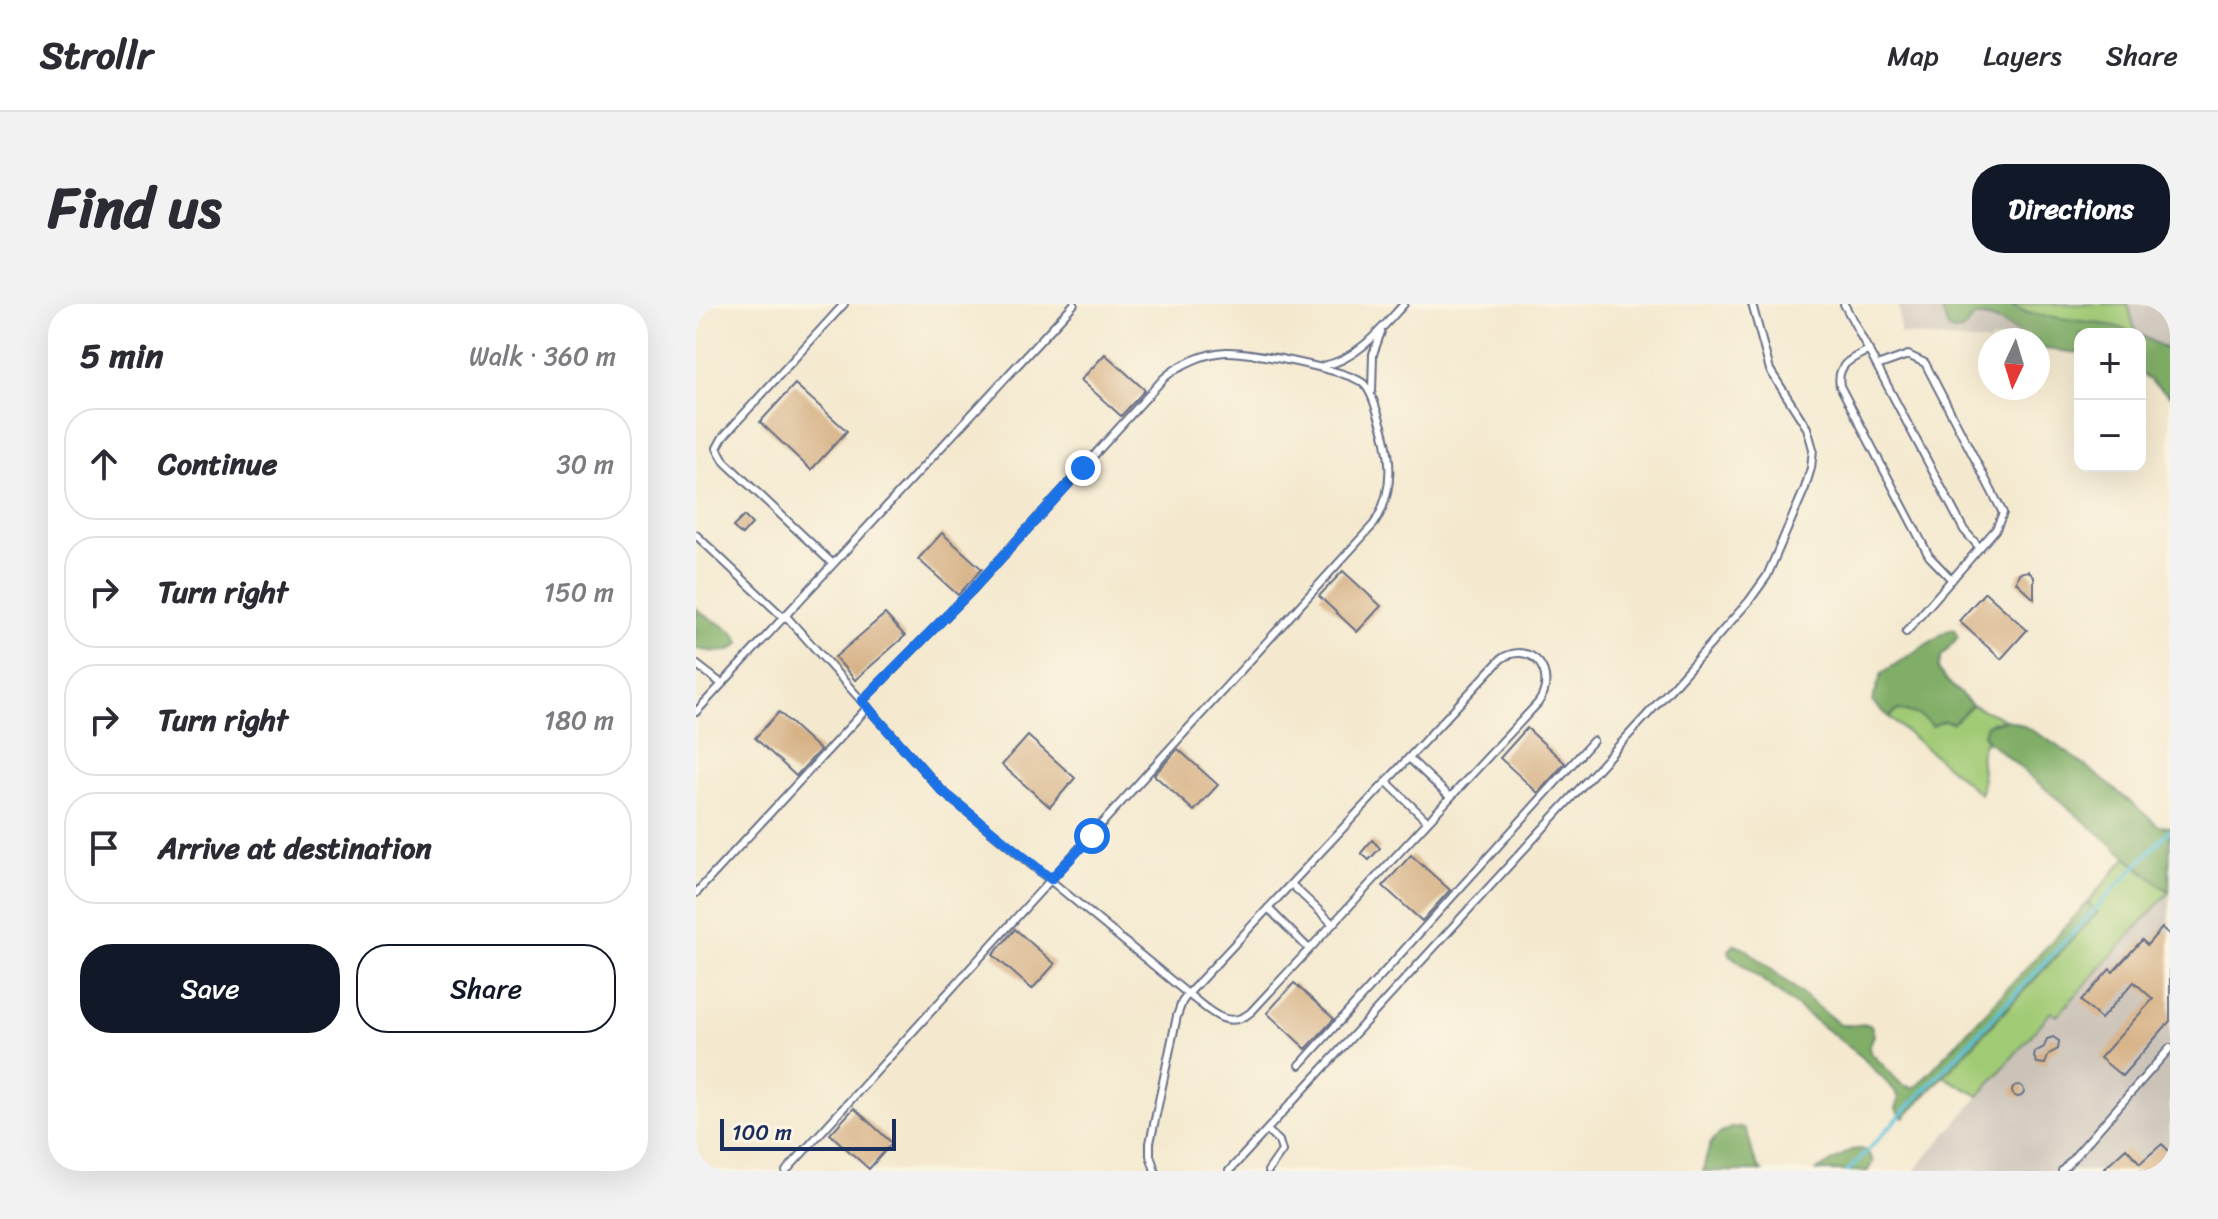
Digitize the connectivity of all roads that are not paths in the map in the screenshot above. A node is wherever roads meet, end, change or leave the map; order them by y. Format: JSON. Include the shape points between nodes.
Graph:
{"nodes":[{"id":1,"x":844,"y":304,"type":"edge"},
{"id":2,"x":1074,"y":304,"type":"edge"},
{"id":3,"x":1404,"y":304,"type":"edge"},
{"id":4,"x":1752,"y":304,"type":"edge"},
{"id":5,"x":1844,"y":304,"type":"edge"},
{"id":6,"x":1387,"y":323,"type":"junction"},
{"id":7,"x":1869,"y":350,"type":"junction"},
{"id":8,"x":1315,"y":366,"type":"junction"},
{"id":9,"x":1877,"y":366,"type":"junction"},
{"id":10,"x":1374,"y":401,"type":"junction"},
{"id":11,"x":696,"y":535,"type":"edge"},
{"id":12,"x":1980,"y":548,"type":"junction"},
{"id":13,"x":833,"y":564,"type":"junction"},
{"id":14,"x":1952,"y":580,"type":"junction"},
{"id":15,"x":785,"y":617,"type":"junction"},
{"id":16,"x":1906,"y":632,"type":"dead end"},
{"id":17,"x":696,"y":664,"type":"edge"},
{"id":18,"x":722,"y":684,"type":"junction"},
{"id":19,"x":865,"y":704,"type":"junction"},
{"id":20,"x":696,"y":712,"type":"edge"},
{"id":21,"x":1593,"y":741,"type":"dead end"},
{"id":22,"x":1409,"y":758,"type":"junction"},
{"id":23,"x":1387,"y":782,"type":"junction"},
{"id":24,"x":1449,"y":796,"type":"junction"},
{"id":25,"x":1427,"y":821,"type":"junction"},
{"id":26,"x":1051,"y":879,"type":"junction"},
{"id":27,"x":1291,"y":884,"type":"junction"},
{"id":28,"x":696,"y":893,"type":"edge"},
{"id":29,"x":1268,"y":908,"type":"junction"},
{"id":30,"x":1332,"y":923,"type":"junction"},
{"id":31,"x":1309,"y":949,"type":"junction"},
{"id":32,"x":1188,"y":994,"type":"junction"},
{"id":33,"x":2170,"y":1048,"type":"edge"},
{"id":34,"x":1300,"y":1065,"type":"dead end"},
{"id":35,"x":1267,"y":1130,"type":"junction"},
{"id":36,"x":786,"y":1171,"type":"edge"},
{"id":37,"x":1155,"y":1171,"type":"edge"},
{"id":38,"x":1229,"y":1171,"type":"edge"},
{"id":39,"x":1268,"y":1171,"type":"edge"},
{"id":40,"x":2062,"y":1171,"type":"edge"}],
"edges":[{"from":1,"to":13,"type":"lane","via":[[717,448],[725,462]]},
{"from":2,"to":13,"type":"lane"},
{"from":3,"to":6,"type":"lane"},
{"from":4,"to":35,"type":"lane","via":[[1770,370],[1807,428],[1813,449],[1805,488],[1767,576],[1669,691]]},
{"from":5,"to":7,"type":"lane"},
{"from":6,"to":8,"type":"lane","via":[[1351,355]]},
{"from":6,"to":10,"type":"lane","via":[[1373,354]]},
{"from":7,"to":9,"type":"lane"},
{"from":7,"to":14,"type":"lane","via":[[1844,363],[1840,386],[1929,556]]},
{"from":8,"to":10,"type":"lane","via":[[1355,378]]},
{"from":8,"to":19,"type":"lane","via":[[1226,352],[1176,368]]},
{"from":9,"to":12,"type":"lane","via":[[1964,530]]},
{"from":9,"to":12,"type":"lane","via":[[1908,355],[1927,367],[2002,510],[1998,526]]},
{"from":10,"to":26,"type":"lane","via":[[1390,469],[1377,520]]},
{"from":11,"to":15,"type":"lane"},
{"from":12,"to":14,"type":"lane"},
{"from":13,"to":15,"type":"lane"},
{"from":14,"to":16,"type":"lane"},
{"from":15,"to":18,"type":"lane"},
{"from":15,"to":19,"type":"lane"},
{"from":17,"to":18,"type":"lane"},
{"from":18,"to":20,"type":"lane"},
{"from":19,"to":26,"type":"lane","via":[[942,791]]},
{"from":19,"to":28,"type":"lane"},
{"from":21,"to":34,"type":"lane"},
{"from":22,"to":23,"type":"lane"},
{"from":22,"to":24,"type":"lane"},
{"from":22,"to":24,"type":"lane","via":[[1504,657],[1522,654],[1539,663],[1546,679],[1541,699]]},
{"from":23,"to":25,"type":"lane"},
{"from":23,"to":27,"type":"lane"},
{"from":24,"to":25,"type":"lane"},
{"from":25,"to":30,"type":"lane"},
{"from":26,"to":32,"type":"lane"},
{"from":26,"to":36,"type":"lane"},
{"from":27,"to":29,"type":"lane"},
{"from":27,"to":30,"type":"lane"},
{"from":29,"to":31,"type":"lane"},
{"from":29,"to":32,"type":"lane"},
{"from":30,"to":31,"type":"lane"},
{"from":31,"to":32,"type":"lane","via":[[1240,1019],[1220,1018]]},
{"from":32,"to":37,"type":"lane","via":[[1177,1016],[1150,1147]]},
{"from":33,"to":40,"type":"lane"},
{"from":35,"to":38,"type":"lane"},
{"from":35,"to":39,"type":"lane","via":[[1282,1151]]}]}
